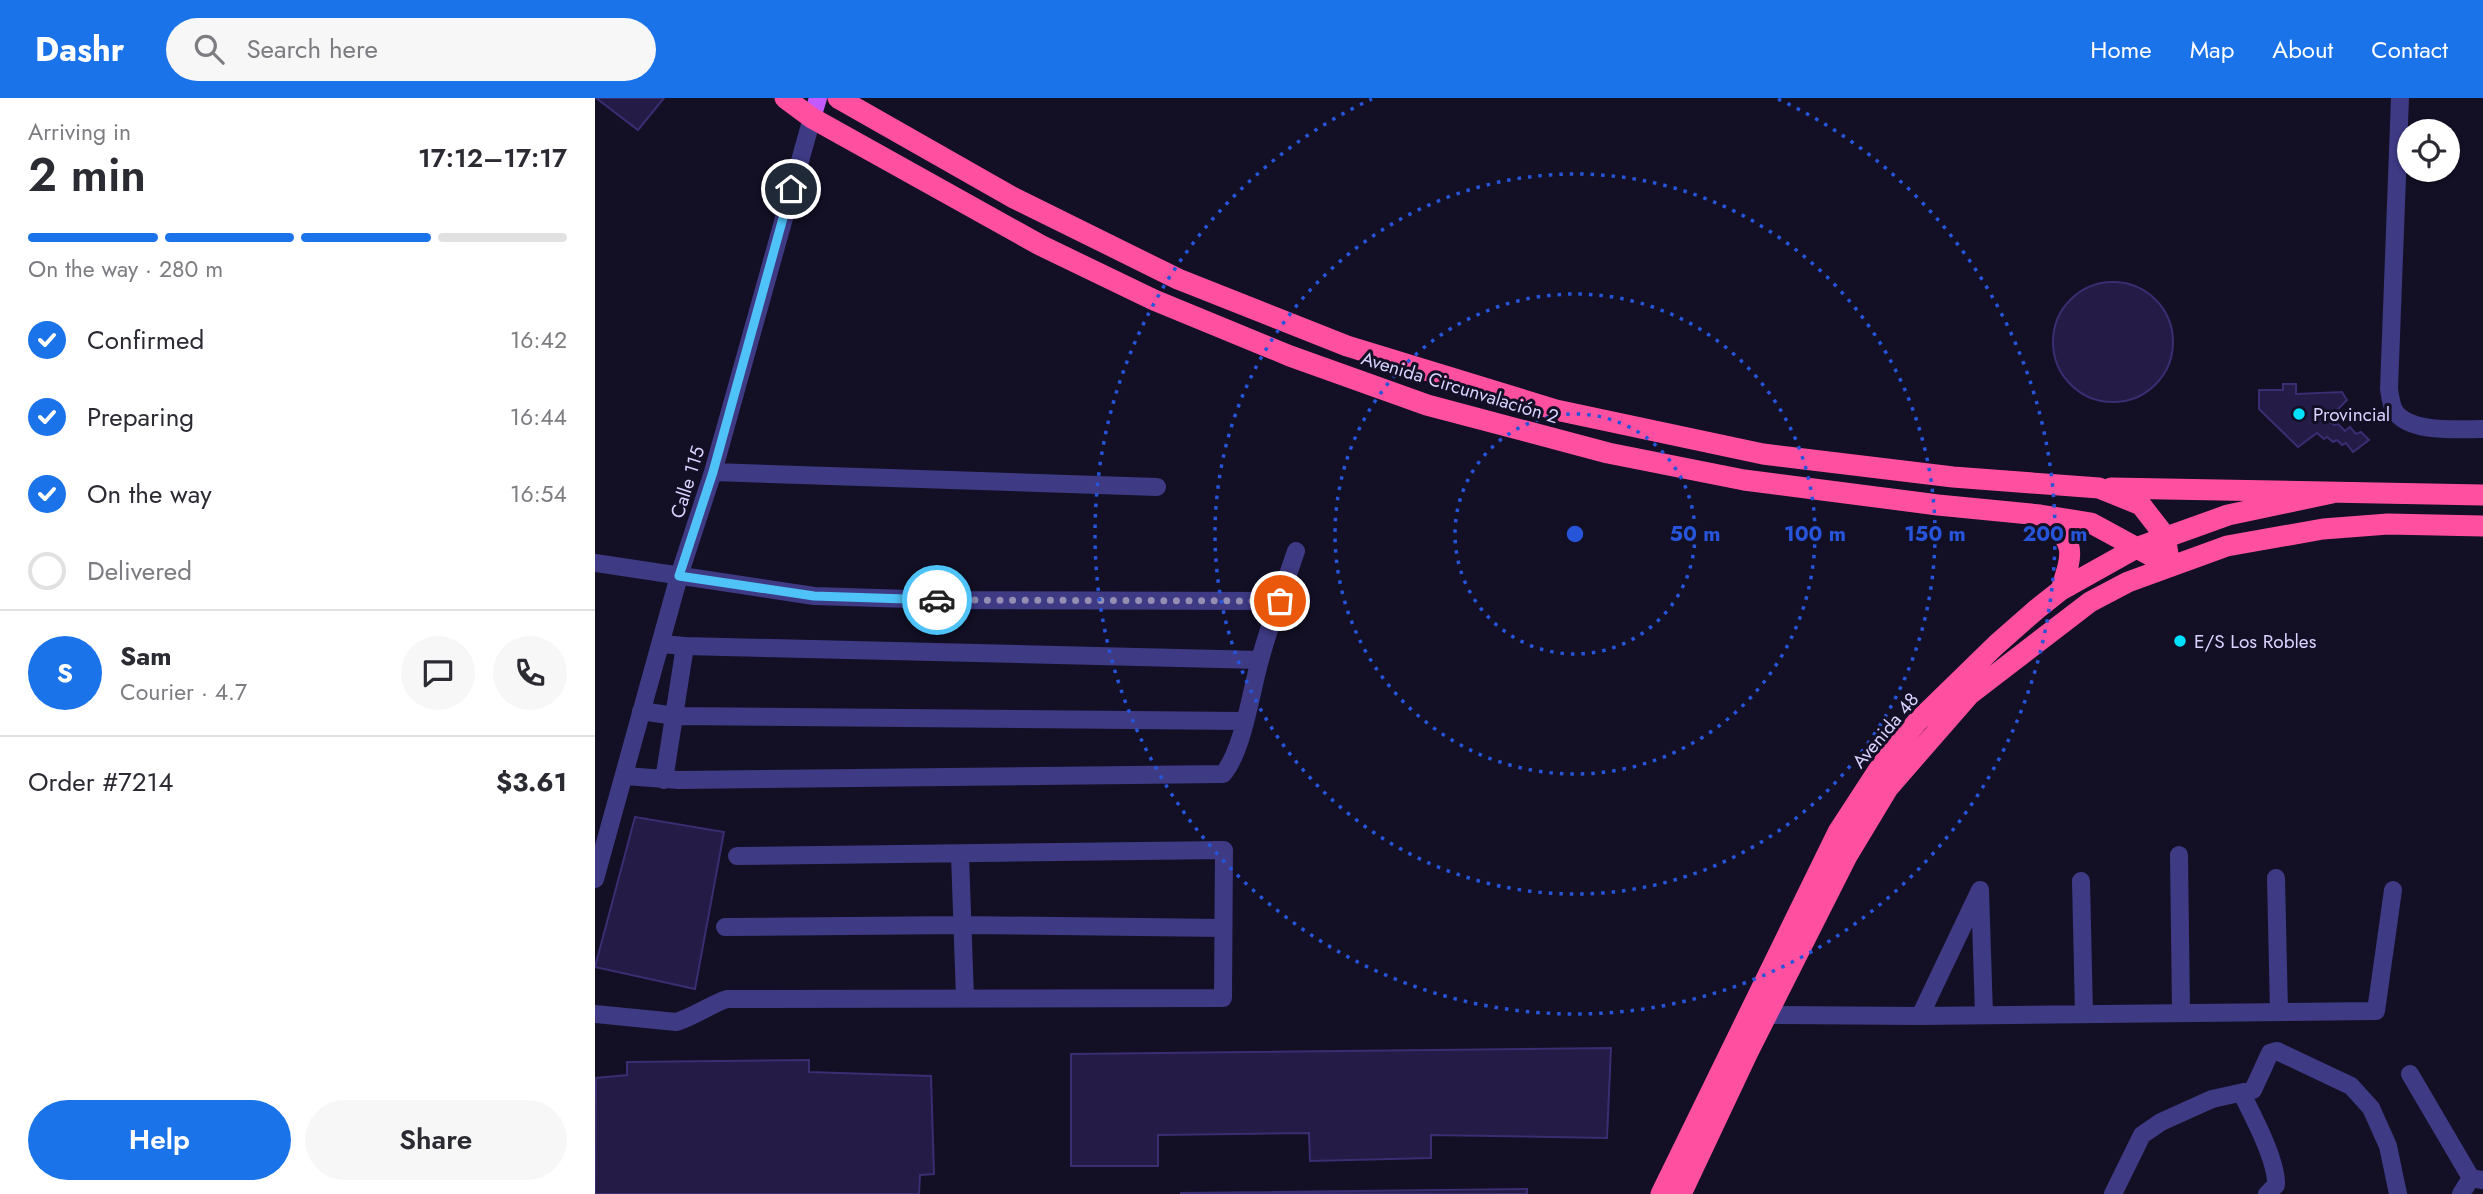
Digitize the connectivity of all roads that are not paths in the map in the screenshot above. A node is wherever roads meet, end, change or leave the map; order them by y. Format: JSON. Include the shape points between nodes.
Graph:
{"nodes":[{"id":1,"x":785,"y":98,"type":"edge"},
{"id":2,"x":838,"y":98,"type":"edge"},
{"id":3,"x":2400,"y":98,"type":"edge"},
{"id":4,"x":815,"y":108,"type":"edge"},
{"id":5,"x":2483,"y":429,"type":"edge"},
{"id":6,"x":713,"y":472,"type":"junction"},
{"id":7,"x":1157,"y":487,"type":"dead end"},
{"id":8,"x":2098,"y":488,"type":"junction"},
{"id":9,"x":2332,"y":493,"type":"junction"},
{"id":10,"x":2483,"y":495,"type":"edge"},
{"id":11,"x":2040,"y":515,"type":"junction"},
{"id":12,"x":2483,"y":526,"type":"edge"},
{"id":13,"x":2165,"y":536,"type":"junction"},
{"id":14,"x":2136,"y":548,"type":"junction"},
{"id":15,"x":1296,"y":551,"type":"dead end"},
{"id":16,"x":595,"y":563,"type":"edge"},
{"id":17,"x":2170,"y":566,"type":"junction"},
{"id":18,"x":679,"y":576,"type":"junction"},
{"id":19,"x":2061,"y":590,"type":"junction"},
{"id":20,"x":1280,"y":601,"type":"junction"},
{"id":21,"x":661,"y":644,"type":"junction"},
{"id":22,"x":685,"y":646,"type":"junction"},
{"id":23,"x":1260,"y":660,"type":"junction"},
{"id":24,"x":641,"y":711,"type":"junction"},
{"id":25,"x":675,"y":716,"type":"junction"},
{"id":26,"x":1245,"y":721,"type":"junction"},
{"id":27,"x":625,"y":776,"type":"junction"},
{"id":28,"x":664,"y":780,"type":"junction"},
{"id":29,"x":960,"y":855,"type":"junction"},
{"id":30,"x":2179,"y":855,"type":"dead end"},
{"id":31,"x":737,"y":856,"type":"dead end"},
{"id":32,"x":597,"y":867,"type":"edge"},
{"id":33,"x":2276,"y":878,"type":"dead end"},
{"id":34,"x":2081,"y":881,"type":"dead end"},
{"id":35,"x":2393,"y":890,"type":"dead end"},
{"id":36,"x":964,"y":925,"type":"junction"},
{"id":37,"x":725,"y":927,"type":"dead end"},
{"id":38,"x":1223,"y":928,"type":"junction"},
{"id":39,"x":965,"y":998,"type":"junction"},
{"id":40,"x":2279,"y":1012,"type":"junction"},
{"id":41,"x":2181,"y":1013,"type":"junction"},
{"id":42,"x":595,"y":1014,"type":"edge"},
{"id":43,"x":2084,"y":1014,"type":"junction"},
{"id":44,"x":1768,"y":1015,"type":"junction"},
{"id":45,"x":1984,"y":1015,"type":"junction"},
{"id":46,"x":1920,"y":1016,"type":"junction"},
{"id":47,"x":2410,"y":1074,"type":"dead end"},
{"id":48,"x":2242,"y":1094,"type":"junction"},
{"id":49,"x":2477,"y":1179,"type":"edge"},
{"id":50,"x":1661,"y":1194,"type":"edge"},
{"id":51,"x":1681,"y":1194,"type":"edge"},
{"id":52,"x":2113,"y":1194,"type":"edge"},
{"id":53,"x":2267,"y":1194,"type":"edge"},
{"id":54,"x":2398,"y":1194,"type":"edge"},
{"id":55,"x":2461,"y":1194,"type":"edge"}],
"edges":[{"from":1,"to":4,"type":"highway","name":"Avenida Circunvalación 2"},
{"from":2,"to":8,"type":"highway","name":"Avenida Circunvalación 2","via":[[1014,198],[1178,279],[1347,346],[1556,410],[1763,454],[1953,477]]},
{"from":3,"to":5,"type":"street","via":[[2391,400],[2394,411],[2407,422],[2430,429]]},
{"from":4,"to":6,"type":"street","name":"Calle 115"},
{"from":4,"to":11,"type":"highway","name":"Avenida Circunvalación 2","via":[[1039,245],[1154,300],[1427,405],[1608,453],[1744,480]]},
{"from":6,"to":7,"type":"street"},
{"from":6,"to":18,"type":"street","name":"Calle 115"},
{"from":8,"to":9,"type":"highway"},
{"from":8,"to":13,"type":"highway","name":"Avenida Circunvalación 2","via":[[2141,505]]},
{"from":9,"to":10,"type":"highway"},
{"from":9,"to":13,"type":"highway","name":"Avenida 48","via":[[2228,515]]},
{"from":11,"to":14,"type":"highway","name":"Avenida Circunvalación 2","via":[[2091,523]]},
{"from":11,"to":19,"type":"highway","via":[[2061,531],[2070,545]]},
{"from":12,"to":17,"type":"highway","via":[[2388,524],[2323,529],[2227,547]]},
{"from":13,"to":14,"type":"highway","name":"Avenida 48"},
{"from":13,"to":17,"type":"highway","name":"Avenida Circunvalación 2"},
{"from":14,"to":17,"type":"highway","name":"Avenida Circunvalación 2"},
{"from":14,"to":19,"type":"highway","name":"Avenida 48"},
{"from":15,"to":20,"type":"street"},
{"from":16,"to":18,"type":"street"},
{"from":17,"to":44,"type":"highway","name":"Avenida 48","via":[[2090,602],[1969,695],[1888,788],[1847,856]]},
{"from":18,"to":20,"type":"street","via":[[814,596]]},
{"from":18,"to":21,"type":"street","name":"Calle 115"},
{"from":19,"to":50,"type":"highway","name":"Avenida 48","via":[[1917,722],[1881,766],[1838,832]]},
{"from":20,"to":23,"type":"street"},
{"from":21,"to":22,"type":"street"},
{"from":21,"to":24,"type":"street","name":"Calle 115"},
{"from":22,"to":23,"type":"street"},
{"from":22,"to":25,"type":"street"},
{"from":23,"to":26,"type":"street"},
{"from":24,"to":25,"type":"street"},
{"from":24,"to":27,"type":"street","name":"Calle 115"},
{"from":25,"to":26,"type":"street"},
{"from":25,"to":28,"type":"street"},
{"from":26,"to":28,"type":"street","via":[[1223,774]]},
{"from":27,"to":28,"type":"street"},
{"from":27,"to":32,"type":"street","name":"Calle 115"},
{"from":29,"to":31,"type":"street"},
{"from":29,"to":36,"type":"street"},
{"from":29,"to":38,"type":"street","via":[[1224,850]]},
{"from":30,"to":41,"type":"street"},
{"from":33,"to":40,"type":"street"},
{"from":34,"to":43,"type":"street"},
{"from":35,"to":40,"type":"street","via":[[2376,1010]]},
{"from":36,"to":37,"type":"street"},
{"from":36,"to":38,"type":"street"},
{"from":36,"to":39,"type":"street"},
{"from":38,"to":39,"type":"street","via":[[1223,998]]},
{"from":39,"to":42,"type":"street","via":[[727,999],[676,1022]]},
{"from":40,"to":41,"type":"street"},
{"from":41,"to":43,"type":"street"},
{"from":43,"to":45,"type":"street"},
{"from":44,"to":46,"type":"street"},
{"from":44,"to":51,"type":"highway","name":"Avenida 48"},
{"from":45,"to":46,"type":"street"},
{"from":45,"to":46,"type":"street","via":[[1980,890]]},
{"from":47,"to":49,"type":"street"},
{"from":48,"to":52,"type":"street","via":[[2212,1099],[2142,1135]]},
{"from":48,"to":53,"type":"street","via":[[2276,1174],[2276,1185]]},
{"from":48,"to":54,"type":"street","via":[[2253,1090],[2270,1053],[2277,1051],[2351,1086],[2371,1108],[2388,1146]]},
{"from":49,"to":55,"type":"street"}]}
